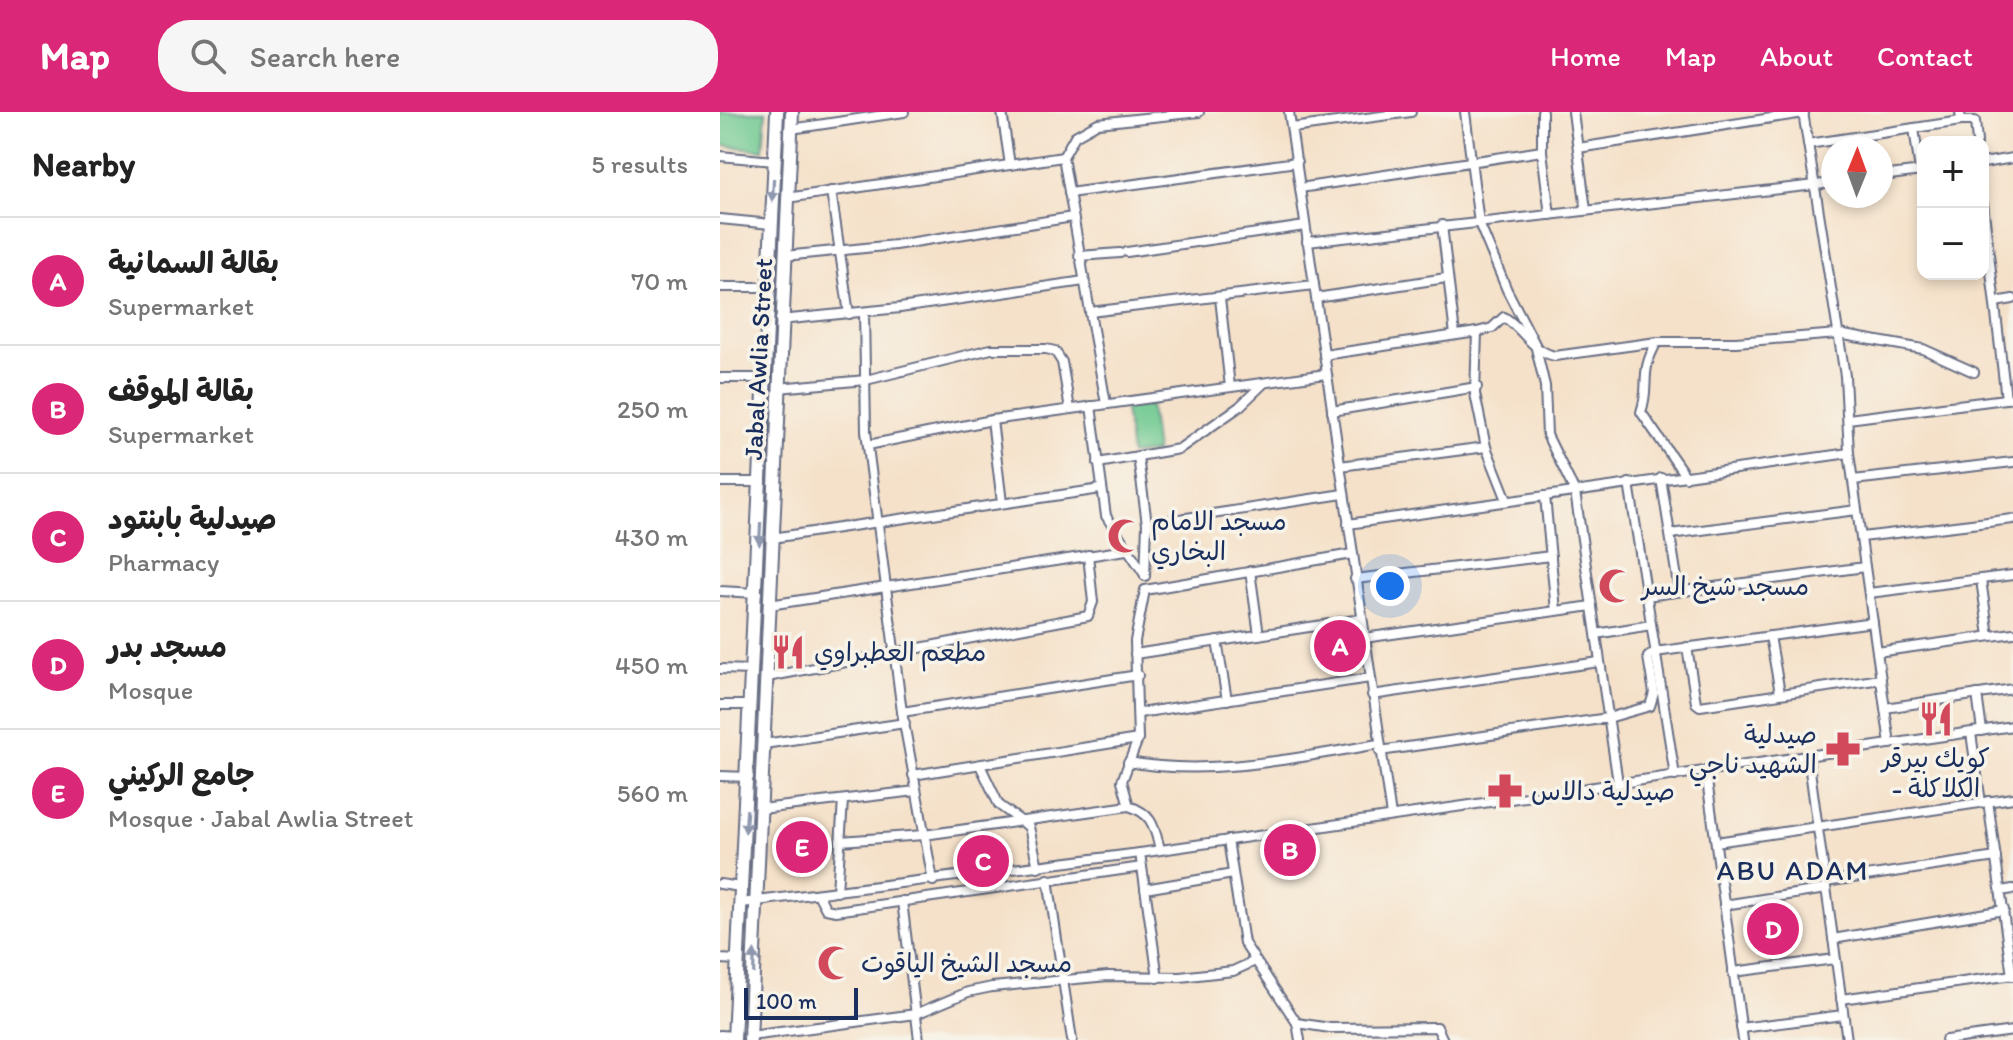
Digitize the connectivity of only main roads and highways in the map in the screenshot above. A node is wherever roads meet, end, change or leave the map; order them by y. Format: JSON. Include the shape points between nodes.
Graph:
{"nodes":[{"id":1,"x":777,"y":112,"type":"edge"},
{"id":2,"x":792,"y":112,"type":"edge"},
{"id":3,"x":734,"y":1038,"type":"edge"},
{"id":4,"x":750,"y":1038,"type":"edge"}],
"edges":[{"from":1,"to":3,"type":"main road","name":"Jabal Awlia Street","one_way":true},
{"from":4,"to":2,"type":"main road","name":"Jabal Awlia Street","one_way":true}]}
